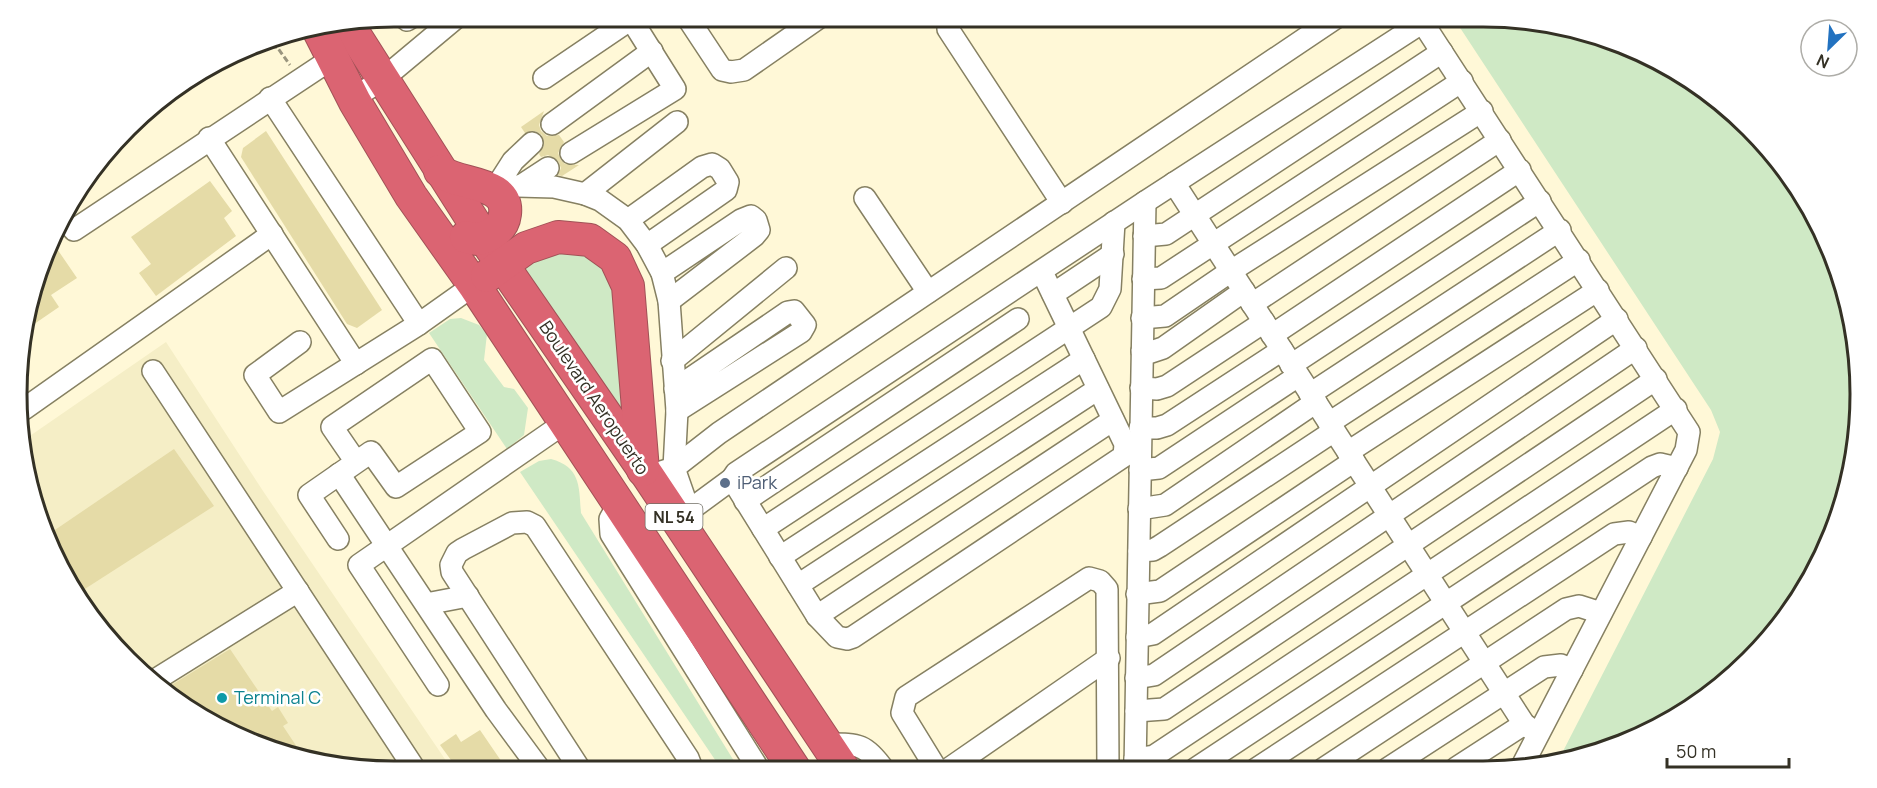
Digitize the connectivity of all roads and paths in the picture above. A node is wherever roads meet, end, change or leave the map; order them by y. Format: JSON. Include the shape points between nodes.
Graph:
{"nodes":[{"id":1,"x":444,"y":27,"type":"edge"},
{"id":2,"x":620,"y":27,"type":"edge"},
{"id":3,"x":638,"y":27,"type":"edge"},
{"id":4,"x":694,"y":27,"type":"edge"},
{"id":5,"x":805,"y":27,"type":"edge"},
{"id":6,"x":1321,"y":27,"type":"edge"},
{"id":7,"x":1409,"y":27,"type":"edge"},
{"id":8,"x":1426,"y":27,"type":"edge"},
{"id":9,"x":948,"y":29,"type":"dead end"},
{"id":10,"x":327,"y":36,"type":"edge"},
{"id":11,"x":276,"y":46,"type":"edge"},
{"id":12,"x":652,"y":51,"type":"junction"},
{"id":13,"x":1442,"y":52,"type":"junction"},
{"id":14,"x":384,"y":78,"type":"junction"},
{"id":15,"x":544,"y":78,"type":"dead end"},
{"id":16,"x":300,"y":79,"type":"junction"},
{"id":17,"x":1462,"y":81,"type":"junction"},
{"id":18,"x":270,"y":98,"type":"junction"},
{"id":19,"x":354,"y":100,"type":"junction"},
{"id":20,"x":1482,"y":111,"type":"junction"},
{"id":21,"x":677,"y":122,"type":"dead end"},
{"id":22,"x":552,"y":124,"type":"dead end"},
{"id":23,"x":209,"y":138,"type":"junction"},
{"id":24,"x":1500,"y":140,"type":"junction"},
{"id":25,"x":532,"y":143,"type":"dead end"},
{"id":26,"x":571,"y":153,"type":"dead end"},
{"id":27,"x":548,"y":168,"type":"dead end"},
{"id":28,"x":1520,"y":170,"type":"junction"},
{"id":29,"x":440,"y":171,"type":"junction"},
{"id":30,"x":1174,"y":183,"type":"junction"},
{"id":31,"x":489,"y":185,"type":"junction"},
{"id":32,"x":522,"y":185,"type":"junction"},
{"id":33,"x":585,"y":194,"type":"junction"},
{"id":34,"x":865,"y":198,"type":"dead end"},
{"id":35,"x":1540,"y":201,"type":"junction"},
{"id":36,"x":1144,"y":202,"type":"junction"},
{"id":37,"x":1062,"y":203,"type":"junction"},
{"id":38,"x":1195,"y":215,"type":"junction"},
{"id":39,"x":628,"y":220,"type":"junction"},
{"id":40,"x":1114,"y":222,"type":"junction"},
{"id":41,"x":74,"y":230,"type":"dead end"},
{"id":42,"x":1560,"y":231,"type":"junction"},
{"id":43,"x":272,"y":234,"type":"junction"},
{"id":44,"x":1144,"y":236,"type":"junction"},
{"id":45,"x":484,"y":238,"type":"junction"},
{"id":46,"x":1213,"y":244,"type":"junction"},
{"id":47,"x":647,"y":245,"type":"junction"},
{"id":48,"x":1113,"y":254,"type":"junction"},
{"id":49,"x":1579,"y":260,"type":"junction"},
{"id":50,"x":503,"y":265,"type":"junction"},
{"id":51,"x":786,"y":268,"type":"dead end"},
{"id":52,"x":1231,"y":271,"type":"junction"},
{"id":53,"x":1042,"y":272,"type":"junction"},
{"id":54,"x":662,"y":273,"type":"junction"},
{"id":55,"x":1143,"y":279,"type":"junction"},
{"id":56,"x":474,"y":285,"type":"junction"},
{"id":57,"x":1598,"y":290,"type":"junction"},
{"id":58,"x":928,"y":292,"type":"junction"},
{"id":59,"x":1053,"y":294,"type":"junction"},
{"id":60,"x":1003,"y":297,"type":"junction"},
{"id":61,"x":669,"y":301,"type":"junction"},
{"id":62,"x":1143,"y":318,"type":"junction"},
{"id":63,"x":1018,"y":319,"type":"junction"},
{"id":64,"x":1617,"y":319,"type":"junction"},
{"id":65,"x":419,"y":324,"type":"junction"},
{"id":66,"x":1069,"y":327,"type":"junction"},
{"id":67,"x":1272,"y":335,"type":"junction"},
{"id":68,"x":300,"y":342,"type":"dead end"},
{"id":69,"x":1038,"y":347,"type":"junction"},
{"id":70,"x":1636,"y":348,"type":"junction"},
{"id":71,"x":1142,"y":351,"type":"junction"},
{"id":72,"x":1084,"y":359,"type":"junction"},
{"id":73,"x":672,"y":361,"type":"junction"},
{"id":74,"x":356,"y":364,"type":"junction"},
{"id":75,"x":153,"y":371,"type":"dead end"},
{"id":76,"x":1656,"y":379,"type":"junction"},
{"id":77,"x":1141,"y":388,"type":"junction"},
{"id":78,"x":675,"y":389,"type":"junction"},
{"id":79,"x":1098,"y":389,"type":"junction"},
{"id":80,"x":1313,"y":398,"type":"junction"},
{"id":81,"x":28,"y":407,"type":"edge"},
{"id":82,"x":1676,"y":409,"type":"junction"},
{"id":83,"x":677,"y":411,"type":"junction"},
{"id":84,"x":1113,"y":420,"type":"junction"},
{"id":85,"x":563,"y":424,"type":"junction"},
{"id":86,"x":1332,"y":427,"type":"junction"},
{"id":87,"x":1140,"y":428,"type":"junction"},
{"id":88,"x":1351,"y":457,"type":"junction"},
{"id":89,"x":356,"y":462,"type":"junction"},
{"id":90,"x":1677,"y":468,"type":"junction"},
{"id":91,"x":1140,"y":470,"type":"junction"},
{"id":92,"x":655,"y":472,"type":"junction"},
{"id":93,"x":339,"y":474,"type":"junction"},
{"id":94,"x":732,"y":479,"type":"junction"},
{"id":95,"x":1371,"y":488,"type":"junction"},
{"id":96,"x":745,"y":501,"type":"junction"},
{"id":97,"x":618,"y":506,"type":"junction"},
{"id":98,"x":1139,"y":508,"type":"junction"},
{"id":99,"x":682,"y":515,"type":"junction"},
{"id":100,"x":1390,"y":517,"type":"junction"},
{"id":101,"x":762,"y":529,"type":"junction"},
{"id":102,"x":1641,"y":537,"type":"junction"},
{"id":103,"x":338,"y":539,"type":"dead end"},
{"id":104,"x":387,"y":544,"type":"junction"},
{"id":105,"x":1409,"y":546,"type":"junction"},
{"id":106,"x":1138,"y":551,"type":"junction"},
{"id":107,"x":780,"y":558,"type":"junction"},
{"id":108,"x":1427,"y":575,"type":"junction"},
{"id":109,"x":798,"y":585,"type":"junction"},
{"id":110,"x":298,"y":591,"type":"junction"},
{"id":111,"x":1137,"y":594,"type":"junction"},
{"id":112,"x":468,"y":596,"type":"junction"},
{"id":113,"x":1445,"y":602,"type":"junction"},
{"id":114,"x":426,"y":604,"type":"junction"},
{"id":115,"x":1601,"y":613,"type":"junction"},
{"id":116,"x":817,"y":616,"type":"junction"},
{"id":117,"x":1465,"y":633,"type":"junction"},
{"id":118,"x":1137,"y":637,"type":"junction"},
{"id":119,"x":1109,"y":658,"type":"junction"},
{"id":120,"x":1484,"y":663,"type":"junction"},
{"id":121,"x":1572,"y":670,"type":"junction"},
{"id":122,"x":160,"y":677,"type":"edge"},
{"id":123,"x":1136,"y":678,"type":"junction"},
{"id":124,"x":438,"y":685,"type":"dead end"},
{"id":125,"x":1503,"y":692,"type":"junction"},
{"id":126,"x":1136,"y":711,"type":"junction"},
{"id":127,"x":761,"y":719,"type":"junction"},
{"id":128,"x":1531,"y":729,"type":"junction"},
{"id":129,"x":826,"y":744,"type":"junction"},
{"id":130,"x":1523,"y":759,"type":"edge"},
{"id":131,"x":409,"y":761,"type":"edge"},
{"id":132,"x":534,"y":761,"type":"edge"},
{"id":133,"x":575,"y":761,"type":"edge"},
{"id":134,"x":689,"y":761,"type":"edge"},
{"id":135,"x":753,"y":761,"type":"edge"},
{"id":136,"x":782,"y":761,"type":"edge"},
{"id":137,"x":789,"y":761,"type":"edge"},
{"id":138,"x":838,"y":761,"type":"edge"},
{"id":139,"x":878,"y":761,"type":"edge"},
{"id":140,"x":931,"y":761,"type":"edge"},
{"id":141,"x":959,"y":761,"type":"edge"},
{"id":142,"x":1108,"y":761,"type":"edge"},
{"id":143,"x":1135,"y":761,"type":"edge"},
{"id":144,"x":1142,"y":761,"type":"edge"},
{"id":145,"x":1207,"y":761,"type":"edge"},
{"id":146,"x":1268,"y":761,"type":"edge"},
{"id":147,"x":1335,"y":761,"type":"edge"},
{"id":148,"x":1400,"y":761,"type":"edge"},
{"id":149,"x":1469,"y":761,"type":"edge"}],
"edges":[{"from":1,"to":14,"type":"street"},
{"from":2,"to":15,"type":"street"},
{"from":3,"to":12,"type":"street"},
{"from":4,"to":5,"type":"street","via":[[722,70],[731,72],[744,70]]},
{"from":6,"to":37,"type":"street"},
{"from":7,"to":30,"type":"street"},
{"from":8,"to":13,"type":"street"},
{"from":9,"to":37,"type":"street"},
{"from":10,"to":14,"type":"highway","name":"Boulevard Aeropuerto","number":"NL 54"},
{"from":10,"to":16,"type":"street"},
{"from":10,"to":19,"type":"highway","name":"Boulevard Aeropuerto","number":"NL 54"},
{"from":11,"to":16,"type":"path"},
{"from":12,"to":22,"type":"street"},
{"from":12,"to":26,"type":"street","via":[[675,89]]},
{"from":13,"to":17,"type":"street"},
{"from":13,"to":38,"type":"street"},
{"from":14,"to":19,"type":"street"},
{"from":14,"to":29,"type":"highway","name":"Boulevard Aeropuerto","number":"NL 54"},
{"from":16,"to":18,"type":"street"},
{"from":17,"to":20,"type":"street"},
{"from":17,"to":46,"type":"street"},
{"from":18,"to":23,"type":"street"},
{"from":18,"to":65,"type":"street"},
{"from":19,"to":45,"type":"highway","via":[[373,111],[388,128],[453,228],[467,238]]},
{"from":19,"to":56,"type":"highway","name":"Boulevard Aeropuerto","number":"NL 54","via":[[411,196]]},
{"from":20,"to":24,"type":"street"},
{"from":20,"to":52,"type":"street"},
{"from":21,"to":33,"type":"street"},
{"from":23,"to":41,"type":"street"},
{"from":23,"to":43,"type":"street"},
{"from":24,"to":28,"type":"street"},
{"from":24,"to":67,"type":"street"},
{"from":25,"to":31,"type":"street"},
{"from":27,"to":32,"type":"street"},
{"from":28,"to":35,"type":"street"},
{"from":28,"to":67,"type":"street"},
{"from":29,"to":31,"type":"highway","via":[[454,180]]},
{"from":29,"to":45,"type":"highway","name":"Boulevard Aeropuerto","number":"NL 54"},
{"from":30,"to":36,"type":"street"},
{"from":30,"to":38,"type":"street"},
{"from":31,"to":32,"type":"street"},
{"from":31,"to":45,"type":"highway","via":[[505,209],[500,228]]},
{"from":32,"to":33,"type":"street"},
{"from":33,"to":39,"type":"street"},
{"from":34,"to":58,"type":"street"},
{"from":35,"to":42,"type":"street"},
{"from":35,"to":67,"type":"street"},
{"from":36,"to":40,"type":"street"},
{"from":36,"to":44,"type":"street"},
{"from":37,"to":58,"type":"street"},
{"from":38,"to":44,"type":"street","via":[[1166,234]]},
{"from":38,"to":46,"type":"street"},
{"from":39,"to":47,"type":"street"},
{"from":39,"to":47,"type":"street","via":[[702,167],[712,164],[720,169],[728,182],[726,190]]},
{"from":40,"to":48,"type":"street"},
{"from":40,"to":53,"type":"street"},
{"from":42,"to":49,"type":"street"},
{"from":42,"to":80,"type":"street"},
{"from":43,"to":74,"type":"street"},
{"from":43,"to":81,"type":"street"},
{"from":44,"to":55,"type":"street"},
{"from":45,"to":50,"type":"highway","name":"Boulevard Aeropuerto","number":"NL 54"},
{"from":46,"to":52,"type":"street"},
{"from":46,"to":55,"type":"street","via":[[1161,278]]},
{"from":47,"to":54,"type":"street"},
{"from":48,"to":59,"type":"street"},
{"from":48,"to":66,"type":"street","via":[[1107,299]]},
{"from":49,"to":57,"type":"street"},
{"from":49,"to":86,"type":"street"},
{"from":50,"to":56,"type":"highway"},
{"from":50,"to":92,"type":"highway","name":"Boulevard Aeropuerto","number":"NL 54"},
{"from":50,"to":92,"type":"highway","via":[[537,243],[569,236],[600,244],[615,258],[627,286]]},
{"from":51,"to":73,"type":"street"},
{"from":52,"to":62,"type":"street","via":[[1165,316]]},
{"from":52,"to":67,"type":"street"},
{"from":53,"to":59,"type":"street"},
{"from":53,"to":60,"type":"street"},
{"from":54,"to":61,"type":"street"},
{"from":54,"to":61,"type":"street","via":[[741,220],[751,216],[756,220],[759,230],[754,236]]},
{"from":55,"to":62,"type":"street"},
{"from":56,"to":65,"type":"street"},
{"from":56,"to":85,"type":"highway","name":"Boulevard Aeropuerto","number":"NL 54"},
{"from":57,"to":64,"type":"street"},
{"from":57,"to":88,"type":"street"},
{"from":58,"to":92,"type":"street"},
{"from":59,"to":66,"type":"street"},
{"from":60,"to":63,"type":"street"},
{"from":60,"to":94,"type":"street"},
{"from":61,"to":73,"type":"street"},
{"from":62,"to":71,"type":"street"},
{"from":63,"to":69,"type":"street"},
{"from":63,"to":96,"type":"street"},
{"from":64,"to":70,"type":"street"},
{"from":64,"to":95,"type":"street"},
{"from":65,"to":74,"type":"street"},
{"from":66,"to":69,"type":"street"},
{"from":66,"to":72,"type":"street"},
{"from":67,"to":71,"type":"street"},
{"from":67,"to":77,"type":"street","via":[[1167,386]]},
{"from":67,"to":80,"type":"street"},
{"from":67,"to":87,"type":"street","via":[[1167,425]]},
{"from":67,"to":91,"type":"street","via":[[1159,468]]},
{"from":68,"to":74,"type":"street","via":[[255,375],[279,412]]},
{"from":69,"to":101,"type":"street"},
{"from":70,"to":76,"type":"street"},
{"from":70,"to":100,"type":"street"},
{"from":71,"to":77,"type":"street"},
{"from":72,"to":79,"type":"street"},
{"from":72,"to":107,"type":"street"},
{"from":73,"to":78,"type":"street"},
{"from":75,"to":110,"type":"street"},
{"from":76,"to":82,"type":"street"},
{"from":76,"to":105,"type":"street"},
{"from":77,"to":87,"type":"street"},
{"from":78,"to":83,"type":"street"},
{"from":78,"to":83,"type":"street","via":[[788,312],[794,311],[802,318],[805,325],[801,332]]},
{"from":79,"to":84,"type":"street"},
{"from":79,"to":109,"type":"street"},
{"from":80,"to":86,"type":"street"},
{"from":80,"to":98,"type":"street","via":[[1165,505]]},
{"from":82,"to":90,"type":"street","via":[[1690,438]]},
{"from":82,"to":108,"type":"street"},
{"from":83,"to":92,"type":"street"},
{"from":84,"to":116,"type":"street"},
{"from":84,"to":116,"type":"street","via":[[1126,449],[1121,459],[847,639],[831,632]]},
{"from":85,"to":97,"type":"highway","name":"Boulevard Aeropuerto","number":"NL 54"},
{"from":85,"to":104,"type":"street"},
{"from":86,"to":88,"type":"street"},
{"from":86,"to":106,"type":"street","via":[[1160,546]]},
{"from":87,"to":91,"type":"street"},
{"from":88,"to":95,"type":"street"},
{"from":88,"to":111,"type":"street","via":[[1160,591]]},
{"from":89,"to":89,"type":"street","via":[[371,452],[396,487],[480,432],[432,359],[332,427]]},
{"from":89,"to":93,"type":"street"},
{"from":90,"to":102,"type":"street"},
{"from":90,"to":113,"type":"street","via":[[1660,464],[1652,467]]},
{"from":91,"to":98,"type":"street"},
{"from":92,"to":99,"type":"highway","name":"Boulevard Aeropuerto","number":"NL 54"},
{"from":93,"to":103,"type":"street","via":[[309,495]]},
{"from":93,"to":104,"type":"street"},
{"from":94,"to":96,"type":"street"},
{"from":94,"to":99,"type":"street"},
{"from":95,"to":100,"type":"street"},
{"from":95,"to":118,"type":"street","via":[[1154,634]]},
{"from":96,"to":101,"type":"street"},
{"from":97,"to":127,"type":"highway","name":"Boulevard Aeropuerto","number":"NL 54"},
{"from":97,"to":135,"type":"street","via":[[610,519],[611,534]]},
{"from":98,"to":106,"type":"street"},
{"from":99,"to":129,"type":"highway","name":"Boulevard Aeropuerto","number":"NL 54"},
{"from":100,"to":105,"type":"street"},
{"from":100,"to":123,"type":"street","via":[[1154,675]]},
{"from":101,"to":107,"type":"street"},
{"from":102,"to":115,"type":"street"},
{"from":102,"to":117,"type":"street","via":[[1629,532],[1614,534]]},
{"from":104,"to":114,"type":"street"},
{"from":104,"to":124,"type":"street","via":[[359,565]]},
{"from":105,"to":108,"type":"street"},
{"from":105,"to":126,"type":"street","via":[[1164,709]]},
{"from":106,"to":111,"type":"street"},
{"from":107,"to":109,"type":"street"},
{"from":108,"to":113,"type":"street"},
{"from":108,"to":144,"type":"street"},
{"from":109,"to":116,"type":"street"},
{"from":110,"to":122,"type":"street"},
{"from":110,"to":131,"type":"street"},
{"from":111,"to":118,"type":"street"},
{"from":112,"to":114,"type":"street"},
{"from":112,"to":133,"type":"street"},
{"from":112,"to":134,"type":"street","via":[[452,572],[457,553],[512,523],[535,526]]},
{"from":113,"to":117,"type":"street"},
{"from":113,"to":145,"type":"street"},
{"from":114,"to":132,"type":"street"},
{"from":115,"to":120,"type":"street","via":[[1579,606],[1566,609]]},
{"from":115,"to":121,"type":"street"},
{"from":117,"to":120,"type":"street"},
{"from":117,"to":146,"type":"street"},
{"from":118,"to":123,"type":"street"},
{"from":119,"to":140,"type":"street","via":[[1107,589],[1100,581],[1089,578],[906,697],[902,713]]},
{"from":119,"to":141,"type":"street"},
{"from":119,"to":142,"type":"street"},
{"from":120,"to":125,"type":"street"},
{"from":120,"to":147,"type":"street"},
{"from":121,"to":125,"type":"street","via":[[1561,665],[1544,667]]},
{"from":121,"to":128,"type":"street"},
{"from":123,"to":126,"type":"street"},
{"from":125,"to":128,"type":"street"},
{"from":125,"to":148,"type":"street"},
{"from":126,"to":143,"type":"street"},
{"from":127,"to":136,"type":"street"},
{"from":127,"to":137,"type":"highway","name":"Boulevard Aeropuerto","number":"NL 54"},
{"from":128,"to":130,"type":"street"},
{"from":128,"to":149,"type":"street"},
{"from":129,"to":138,"type":"highway","name":"Boulevard Aeropuerto","number":"NL 54"},
{"from":129,"to":139,"type":"street","via":[[855,744],[871,751]]}]}
